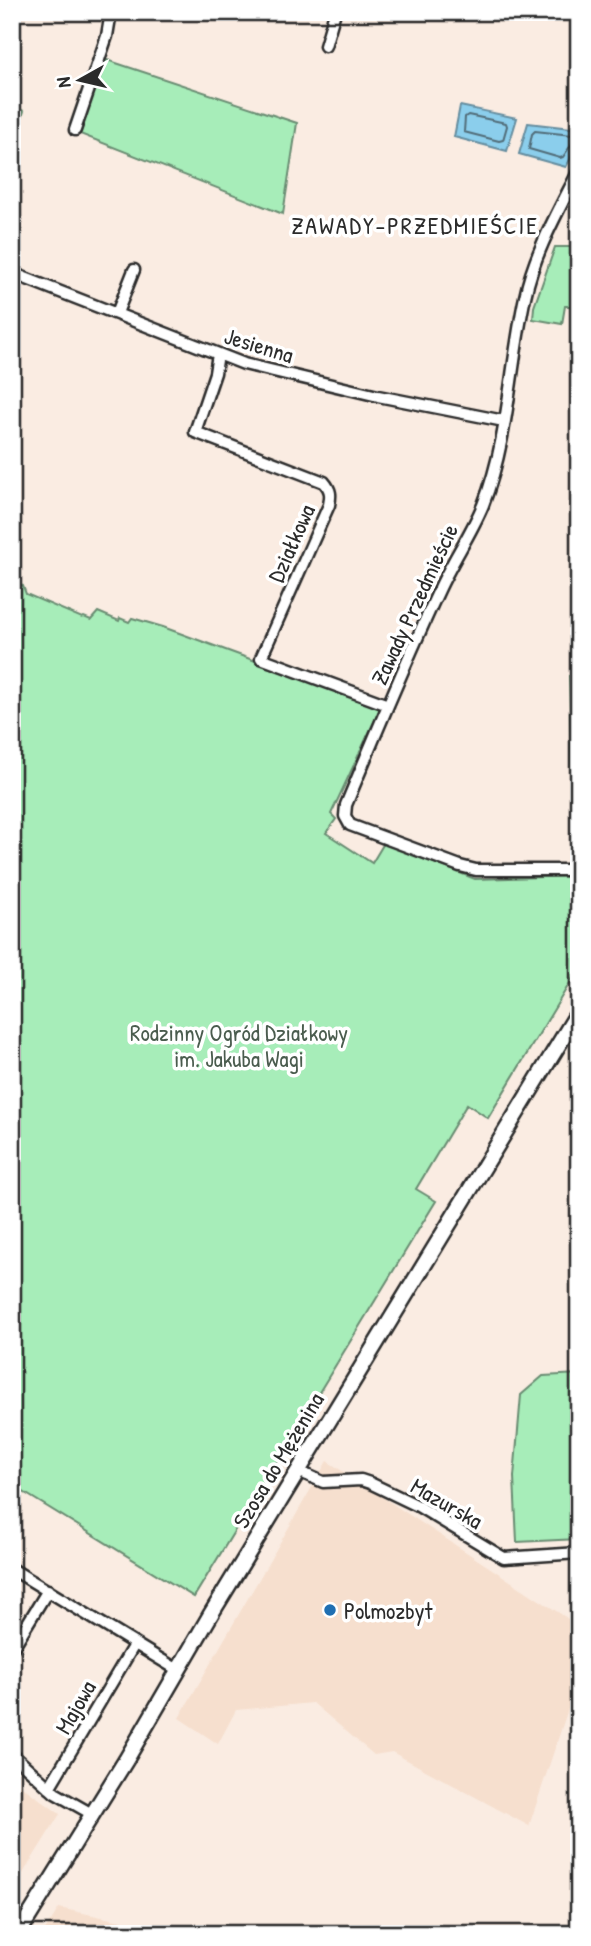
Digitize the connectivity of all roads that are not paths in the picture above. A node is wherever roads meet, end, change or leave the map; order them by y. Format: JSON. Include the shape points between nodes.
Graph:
{"nodes":[{"id":1,"x":111,"y":12,"type":"edge"},
{"id":2,"x":335,"y":12,"type":"edge"},
{"id":3,"x":325,"y":46,"type":"dead end"},
{"id":4,"x":75,"y":130,"type":"dead end"},
{"id":5,"x":579,"y":170,"type":"edge"},
{"id":6,"x":134,"y":270,"type":"dead end"},
{"id":7,"x":12,"y":273,"type":"edge"},
{"id":8,"x":117,"y":313,"type":"junction"},
{"id":9,"x":218,"y":354,"type":"junction"},
{"id":10,"x":504,"y":421,"type":"junction"},
{"id":11,"x":388,"y":705,"type":"junction"},
{"id":12,"x":579,"y":870,"type":"edge"},
{"id":13,"x":579,"y":1011,"type":"edge"},
{"id":14,"x":298,"y":1471,"type":"junction"},
{"id":15,"x":579,"y":1553,"type":"edge"},
{"id":16,"x":12,"y":1569,"type":"edge"},
{"id":17,"x":48,"y":1590,"type":"junction"},
{"id":18,"x":134,"y":1645,"type":"junction"},
{"id":19,"x":12,"y":1648,"type":"edge"},
{"id":20,"x":177,"y":1670,"type":"junction"},
{"id":21,"x":12,"y":1754,"type":"edge"},
{"id":22,"x":49,"y":1788,"type":"junction"},
{"id":23,"x":92,"y":1814,"type":"junction"},
{"id":24,"x":18,"y":1934,"type":"edge"}],
"edges":[{"from":1,"to":4,"type":"street"},
{"from":2,"to":3,"type":"street"},
{"from":5,"to":10,"type":"street","name":"Zawady Przedmieście","via":[[525,295]]},
{"from":6,"to":8,"type":"street"},
{"from":7,"to":8,"type":"street","name":"Jesienna"},
{"from":8,"to":9,"type":"street","name":"Jesienna"},
{"from":9,"to":10,"type":"street","name":"Jesienna","via":[[271,371]]},
{"from":9,"to":11,"type":"street","name":"Działkowa","via":[[195,432],[315,477],[330,488],[330,505],[261,658]]},
{"from":10,"to":11,"type":"street","name":"Zawady Przedmieście","via":[[482,505]]},
{"from":11,"to":12,"type":"street","name":"Zawady Przedmieście","via":[[346,805],[350,825],[476,870]]},
{"from":13,"to":14,"type":"main road","name":"Szosa do Mężenina"},
{"from":14,"to":15,"type":"street","name":"Mazurska","via":[[323,1482],[370,1483],[505,1558]]},
{"from":14,"to":20,"type":"main road","name":"Szosa do Mężenina"},
{"from":16,"to":17,"type":"street"},
{"from":17,"to":18,"type":"street"},
{"from":17,"to":19,"type":"street"},
{"from":18,"to":20,"type":"street"},
{"from":18,"to":22,"type":"street","name":"Majowa"},
{"from":20,"to":23,"type":"main road","name":"Szosa do Mężenina"},
{"from":21,"to":22,"type":"street"},
{"from":22,"to":23,"type":"street"},
{"from":23,"to":24,"type":"main road","name":"Szosa do Mężenina"}]}
